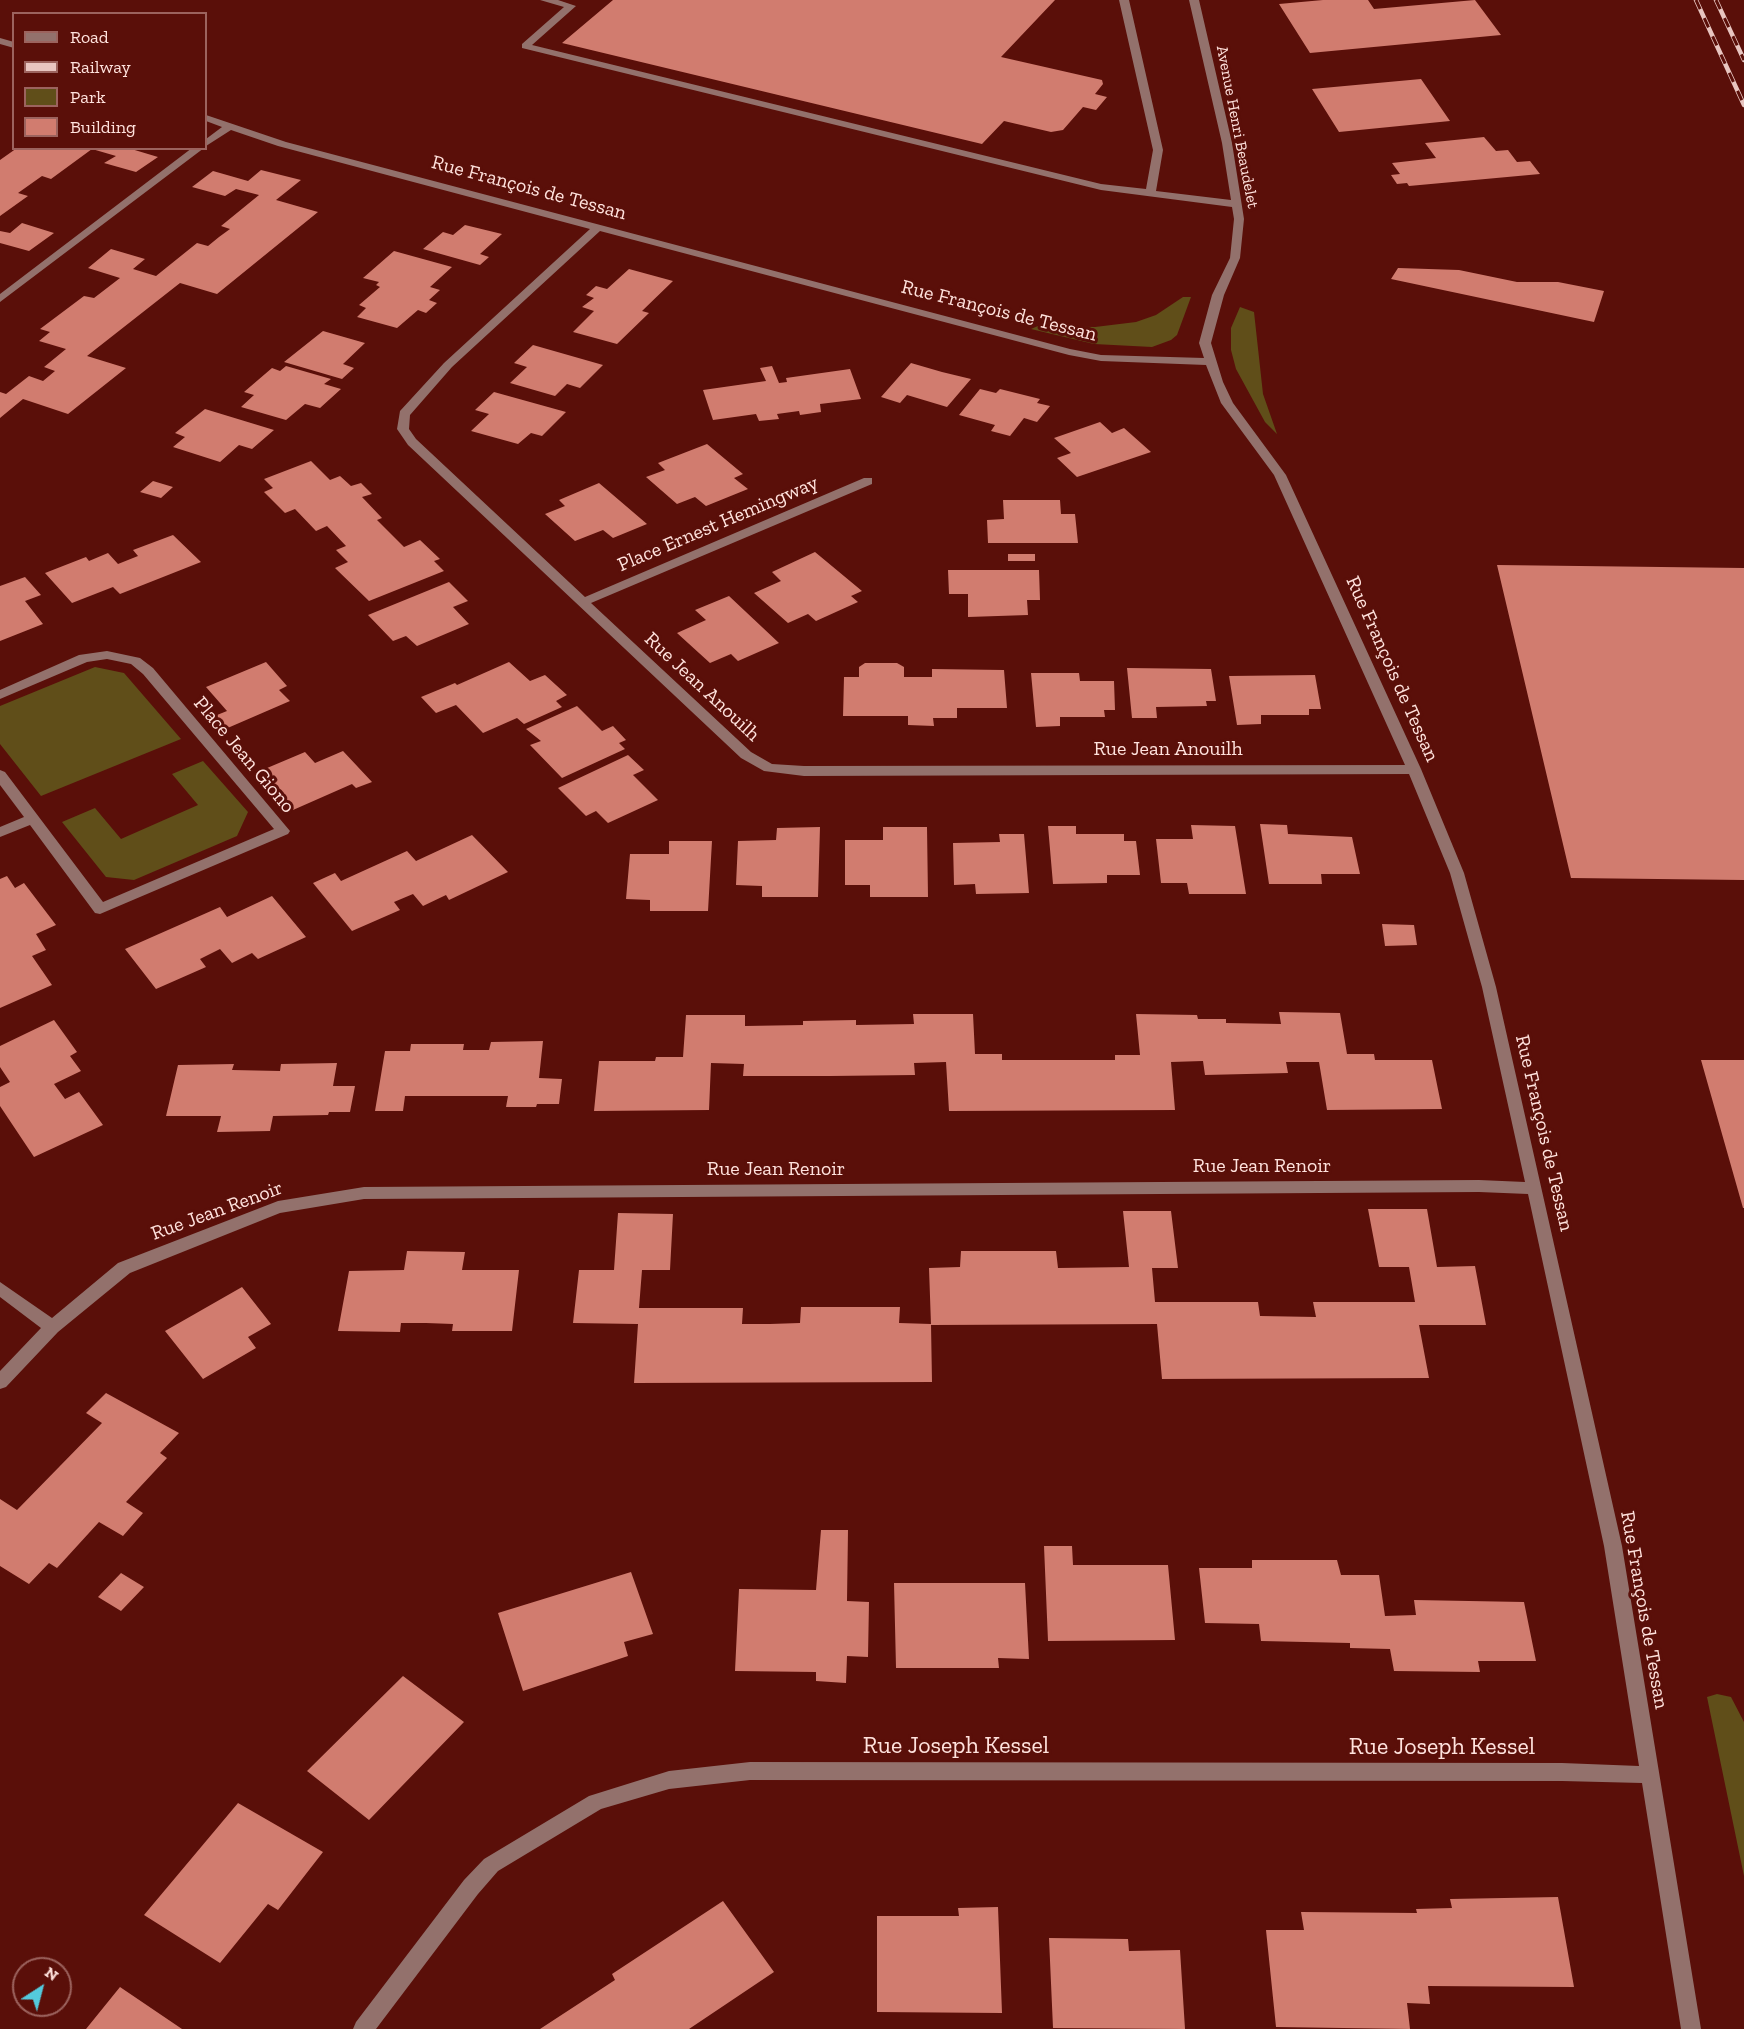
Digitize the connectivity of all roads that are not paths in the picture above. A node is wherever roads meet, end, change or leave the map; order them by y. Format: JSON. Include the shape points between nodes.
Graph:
{"nodes":[{"id":1,"x":545,"y":0,"type":"edge"},
{"id":2,"x":1124,"y":0,"type":"edge"},
{"id":3,"x":1194,"y":0,"type":"edge"},
{"id":4,"x":207,"y":118,"type":"edge"},
{"id":5,"x":229,"y":127,"type":"junction"},
{"id":6,"x":207,"y":142,"type":"edge"},
{"id":7,"x":195,"y":150,"type":"edge"},
{"id":8,"x":1150,"y":194,"type":"junction"},
{"id":9,"x":1236,"y":204,"type":"junction"},
{"id":10,"x":597,"y":228,"type":"junction"},
{"id":11,"x":0,"y":299,"type":"edge"},
{"id":12,"x":1210,"y":363,"type":"junction"},
{"id":13,"x":868,"y":481,"type":"dead end"},
{"id":14,"x":583,"y":602,"type":"junction"},
{"id":15,"x":0,"y":695,"type":"edge"},
{"id":16,"x":1414,"y":769,"type":"junction"},
{"id":17,"x":0,"y":775,"type":"edge"},
{"id":18,"x":33,"y":818,"type":"junction"},
{"id":19,"x":0,"y":832,"type":"edge"},
{"id":20,"x":1535,"y":1188,"type":"junction"},
{"id":21,"x":0,"y":1288,"type":"edge"},
{"id":22,"x":52,"y":1327,"type":"junction"},
{"id":23,"x":0,"y":1382,"type":"edge"},
{"id":24,"x":1650,"y":1775,"type":"junction"},
{"id":25,"x":363,"y":2029,"type":"edge"},
{"id":26,"x":1690,"y":2029,"type":"edge"}],
"edges":[{"from":1,"to":8,"type":"street","via":[[571,6],[525,46],[1101,187]]},
{"from":2,"to":8,"type":"street","via":[[1158,150]]},
{"from":3,"to":9,"type":"street","name":"Avenue Henri Beaudelet","via":[[1227,143]]},
{"from":4,"to":5,"type":"street","name":"Rue François de Tessan"},
{"from":5,"to":6,"type":"street"},
{"from":5,"to":10,"type":"street","name":"Rue François de Tessan"},
{"from":7,"to":11,"type":"street"},
{"from":8,"to":9,"type":"street"},
{"from":9,"to":12,"type":"street","name":"Avenue Henri Beaudelet","via":[[1239,219],[1235,258],[1218,295],[1205,343]]},
{"from":10,"to":12,"type":"street","name":"Rue François de Tessan","via":[[1069,352],[1101,358]]},
{"from":10,"to":14,"type":"street","name":"Rue Jean Anouilh","via":[[448,365],[404,414],[403,429],[412,442]]},
{"from":12,"to":16,"type":"street","name":"Rue François de Tessan","via":[[1227,403],[1281,475]]},
{"from":13,"to":14,"type":"street","name":"Place Ernest Hemingway"},
{"from":14,"to":16,"type":"street","name":"Rue Jean Anouilh","via":[[746,755],[769,768]]},
{"from":15,"to":18,"type":"street","name":"Place Jean Giono","via":[[84,658],[107,655],[135,661],[282,831],[100,909]]},
{"from":16,"to":20,"type":"street","name":"Rue François de Tessan","via":[[1457,873],[1489,987]]},
{"from":17,"to":18,"type":"street","name":"Place Jean Giono"},
{"from":18,"to":19,"type":"street"},
{"from":20,"to":22,"type":"street","name":"Rue Jean Renoir","via":[[364,1193],[278,1207],[124,1269]]},
{"from":20,"to":24,"type":"street","name":"Rue François de Tessan","via":[[1613,1546]]},
{"from":21,"to":22,"type":"street"},
{"from":22,"to":23,"type":"street","name":"Rue Jean Renoir"},
{"from":24,"to":25,"type":"street","name":"Rue Joseph Kessel","via":[[750,1771],[669,1780],[596,1802],[491,1865]]},
{"from":24,"to":26,"type":"street","name":"Rue François de Tessan"}]}
